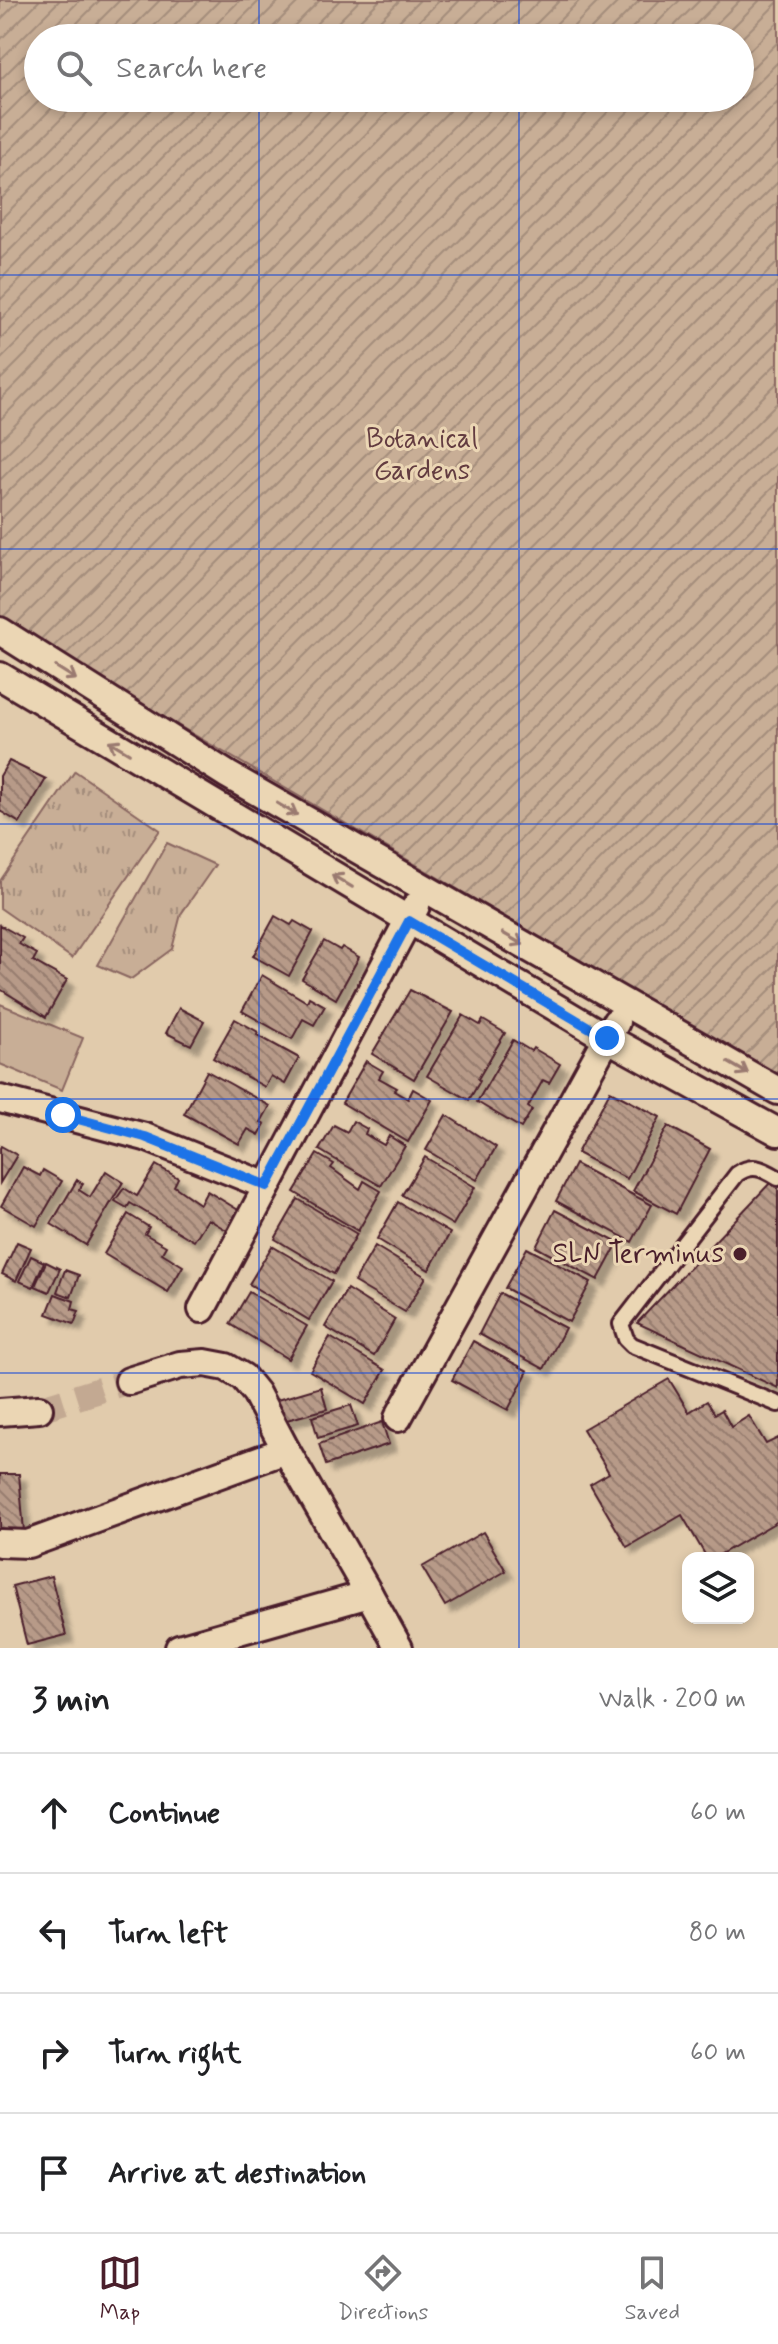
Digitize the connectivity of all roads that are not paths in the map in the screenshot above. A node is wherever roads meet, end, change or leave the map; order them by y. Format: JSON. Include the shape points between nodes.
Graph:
{"nodes":[{"id":1,"x":0,"y":631,"type":"edge"},
{"id":2,"x":0,"y":676,"type":"edge"},
{"id":3,"x":426,"y":889,"type":"junction"},
{"id":4,"x":409,"y":921,"type":"junction"},
{"id":5,"x":626,"y":1004,"type":"junction"},
{"id":6,"x":607,"y":1038,"type":"junction"},
{"id":7,"x":778,"y":1091,"type":"edge"},
{"id":8,"x":0,"y":1099,"type":"edge"},
{"id":9,"x":778,"y":1132,"type":"edge"},
{"id":10,"x":778,"y":1178,"type":"edge"},
{"id":11,"x":267,"y":1186,"type":"junction"},
{"id":12,"x":202,"y":1309,"type":"dead end"},
{"id":13,"x":129,"y":1381,"type":"tunnel mouth"},
{"id":14,"x":778,"y":1404,"type":"edge"},
{"id":15,"x":39,"y":1409,"type":"tunnel mouth"},
{"id":16,"x":0,"y":1412,"type":"edge"},
{"id":17,"x":398,"y":1418,"type":"dead end"},
{"id":18,"x":286,"y":1450,"type":"junction"},
{"id":19,"x":0,"y":1543,"type":"edge"},
{"id":20,"x":369,"y":1594,"type":"junction"},
{"id":21,"x":179,"y":1648,"type":"edge"},
{"id":22,"x":399,"y":1648,"type":"edge"}],
"edges":[{"from":1,"to":3,"type":"street","one_way":true,"via":[[228,775]]},
{"from":4,"to":2,"type":"street","one_way":true},
{"from":3,"to":4,"type":"street"},
{"from":3,"to":5,"type":"street","one_way":true},
{"from":4,"to":6,"type":"street"},
{"from":4,"to":11,"type":"street"},
{"from":5,"to":6,"type":"street"},
{"from":5,"to":7,"type":"street","one_way":true},
{"from":6,"to":9,"type":"street"},
{"from":6,"to":17,"type":"street"},
{"from":8,"to":11,"type":"street","via":[[145,1137]]},
{"from":10,"to":14,"type":"lane","via":[[753,1167],[737,1174],[621,1324],[632,1345]]},
{"from":11,"to":12,"type":"street"},
{"from":13,"to":18,"type":"street","via":[[180,1365],[226,1367],[256,1393]]},
{"from":15,"to":16,"type":"street"},
{"from":18,"to":19,"type":"street","via":[[28,1544]]},
{"from":18,"to":20,"type":"street"},
{"from":20,"to":21,"type":"street"},
{"from":20,"to":22,"type":"street"}]}
